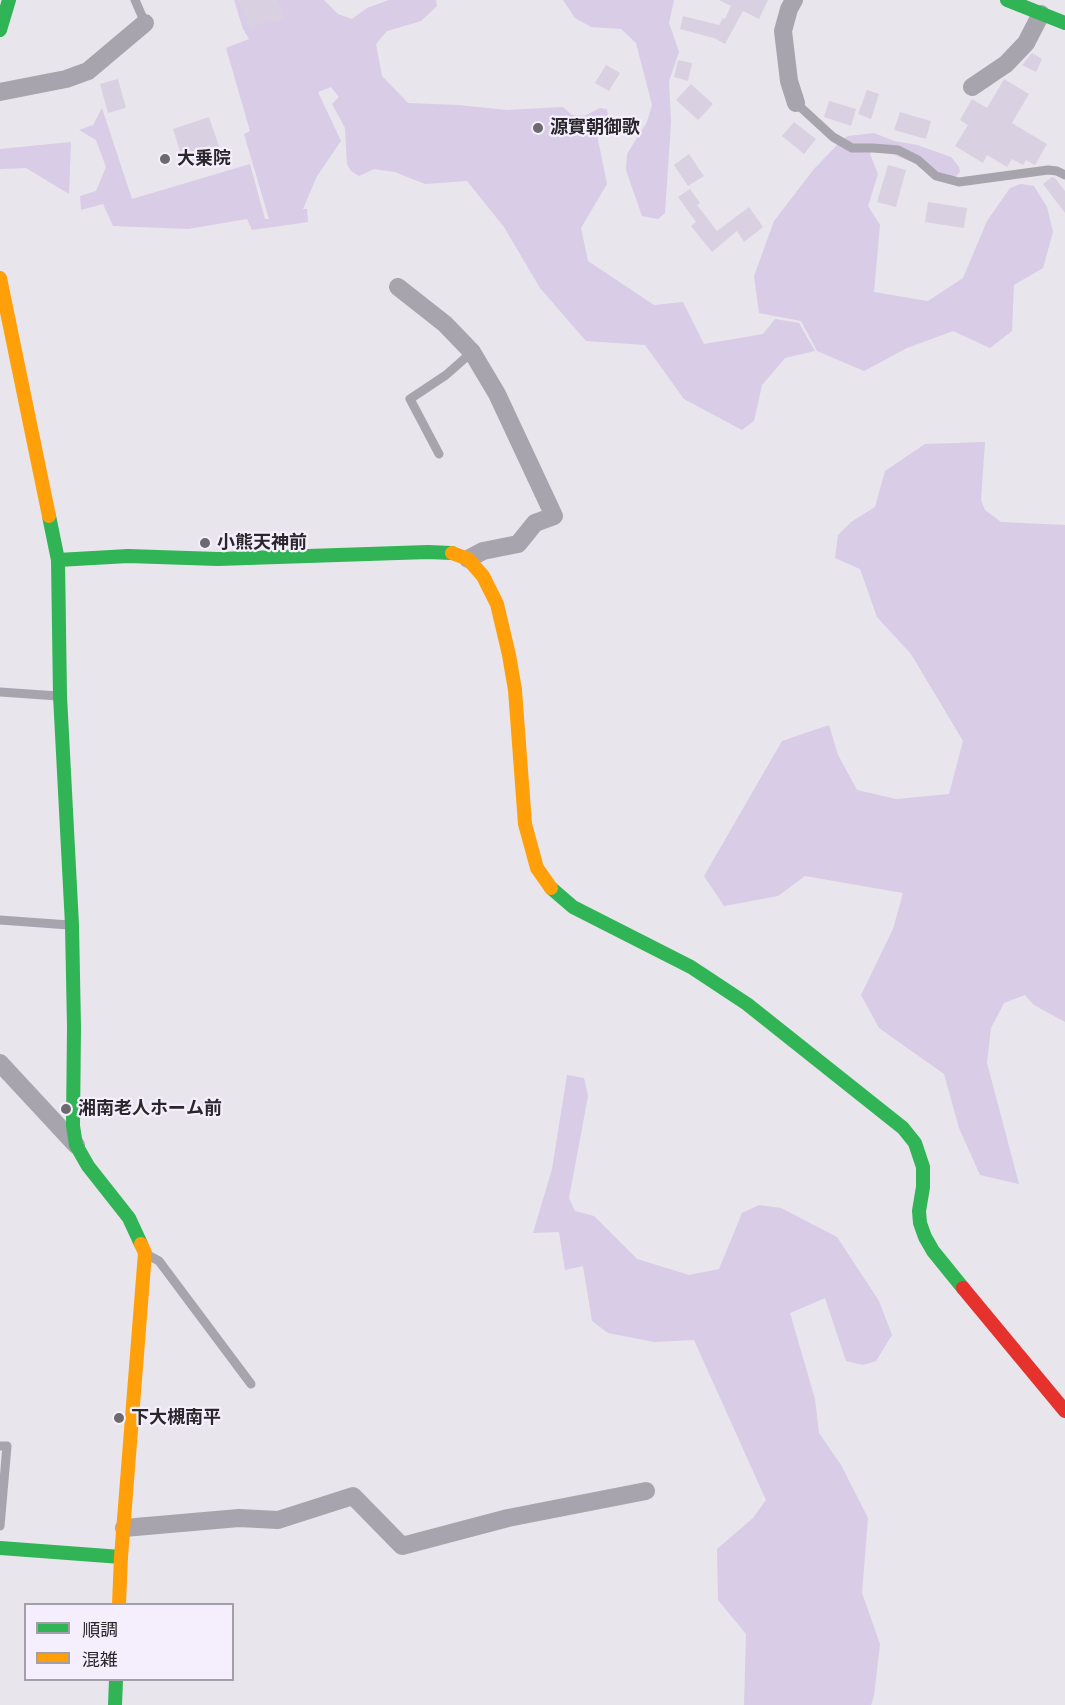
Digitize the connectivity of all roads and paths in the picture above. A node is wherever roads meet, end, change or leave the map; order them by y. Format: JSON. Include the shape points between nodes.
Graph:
{"nodes":[{"id":1,"x":9,"y":0,"type":"edge"},
{"id":2,"x":135,"y":0,"type":"edge"},
{"id":3,"x":794,"y":0,"type":"edge"},
{"id":4,"x":1007,"y":0,"type":"edge"},
{"id":5,"x":1041,"y":14,"type":"junction"},
{"id":6,"x":145,"y":23,"type":"joint"},
{"id":7,"x":1065,"y":23,"type":"edge"},
{"id":8,"x":0,"y":30,"type":"edge"},
{"id":9,"x":972,"y":87,"type":"dead end"},
{"id":10,"x":0,"y":92,"type":"edge"},
{"id":11,"x":795,"y":103,"type":"joint"},
{"id":12,"x":1065,"y":174,"type":"edge"},
{"id":13,"x":0,"y":279,"type":"edge"},
{"id":14,"x":398,"y":287,"type":"dead end"},
{"id":15,"x":472,"y":352,"type":"junction"},
{"id":16,"x":440,"y":454,"type":"dead end"},
{"id":17,"x":468,"y":559,"type":"junction"},
{"id":18,"x":58,"y":560,"type":"junction"},
{"id":19,"x":0,"y":692,"type":"edge"},
{"id":20,"x":60,"y":696,"type":"junction"},
{"id":21,"x":0,"y":920,"type":"edge"},
{"id":22,"x":72,"y":925,"type":"junction"},
{"id":23,"x":0,"y":1063,"type":"edge"},
{"id":24,"x":76,"y":1145,"type":"junction"},
{"id":25,"x":145,"y":1253,"type":"junction"},
{"id":26,"x":250,"y":1384,"type":"dead end"},
{"id":27,"x":1065,"y":1412,"type":"edge"},
{"id":28,"x":0,"y":1446,"type":"edge"},
{"id":29,"x":646,"y":1491,"type":"dead end"},
{"id":30,"x":0,"y":1526,"type":"edge"},
{"id":31,"x":124,"y":1528,"type":"junction"},
{"id":32,"x":0,"y":1548,"type":"edge"},
{"id":33,"x":121,"y":1557,"type":"junction"},
{"id":34,"x":119,"y":1603,"type":"edge"},
{"id":35,"x":116,"y":1681,"type":"edge"},
{"id":36,"x":115,"y":1705,"type":"edge"}],
"edges":[{"from":1,"to":8,"type":"street"},
{"from":2,"to":6,"type":"lane"},
{"from":3,"to":11,"type":"street","via":[[783,31]]},
{"from":4,"to":5,"type":"street"},
{"from":5,"to":7,"type":"street"},
{"from":5,"to":9,"type":"street","via":[[1026,43],[1006,64]]},
{"from":6,"to":10,"type":"street","via":[[88,70],[66,79]]},
{"from":11,"to":12,"type":"lane","via":[[832,137],[852,148],[898,150],[918,160],[936,176],[959,182],[1048,170]]},
{"from":13,"to":18,"type":"street"},
{"from":14,"to":15,"type":"street","via":[[445,324]]},
{"from":15,"to":16,"type":"lane","via":[[410,399]]},
{"from":15,"to":17,"type":"street","via":[[497,394],[554,516],[535,523],[518,544],[483,550]]},
{"from":17,"to":18,"type":"street","via":[[450,552],[428,552]]},
{"from":17,"to":27,"type":"street","via":[[483,576],[497,604],[515,690],[525,824],[537,868],[548,886],[573,907],[691,967],[747,1004],[903,1128],[915,1143],[923,1167],[919,1210],[925,1237]]},
{"from":18,"to":20,"type":"street"},
{"from":19,"to":20,"type":"lane"},
{"from":20,"to":22,"type":"street"},
{"from":21,"to":22,"type":"lane"},
{"from":22,"to":24,"type":"street"},
{"from":23,"to":24,"type":"street"},
{"from":24,"to":25,"type":"street","via":[[129,1218]]},
{"from":25,"to":26,"type":"lane","via":[[159,1260]]},
{"from":25,"to":31,"type":"street"},
{"from":28,"to":30,"type":"lane","via":[[7,1446]]},
{"from":29,"to":31,"type":"street","via":[[508,1518],[402,1546],[353,1496],[278,1520],[239,1518]]},
{"from":31,"to":33,"type":"street"},
{"from":32,"to":33,"type":"street"},
{"from":33,"to":34,"type":"street"},
{"from":35,"to":36,"type":"street"}]}
